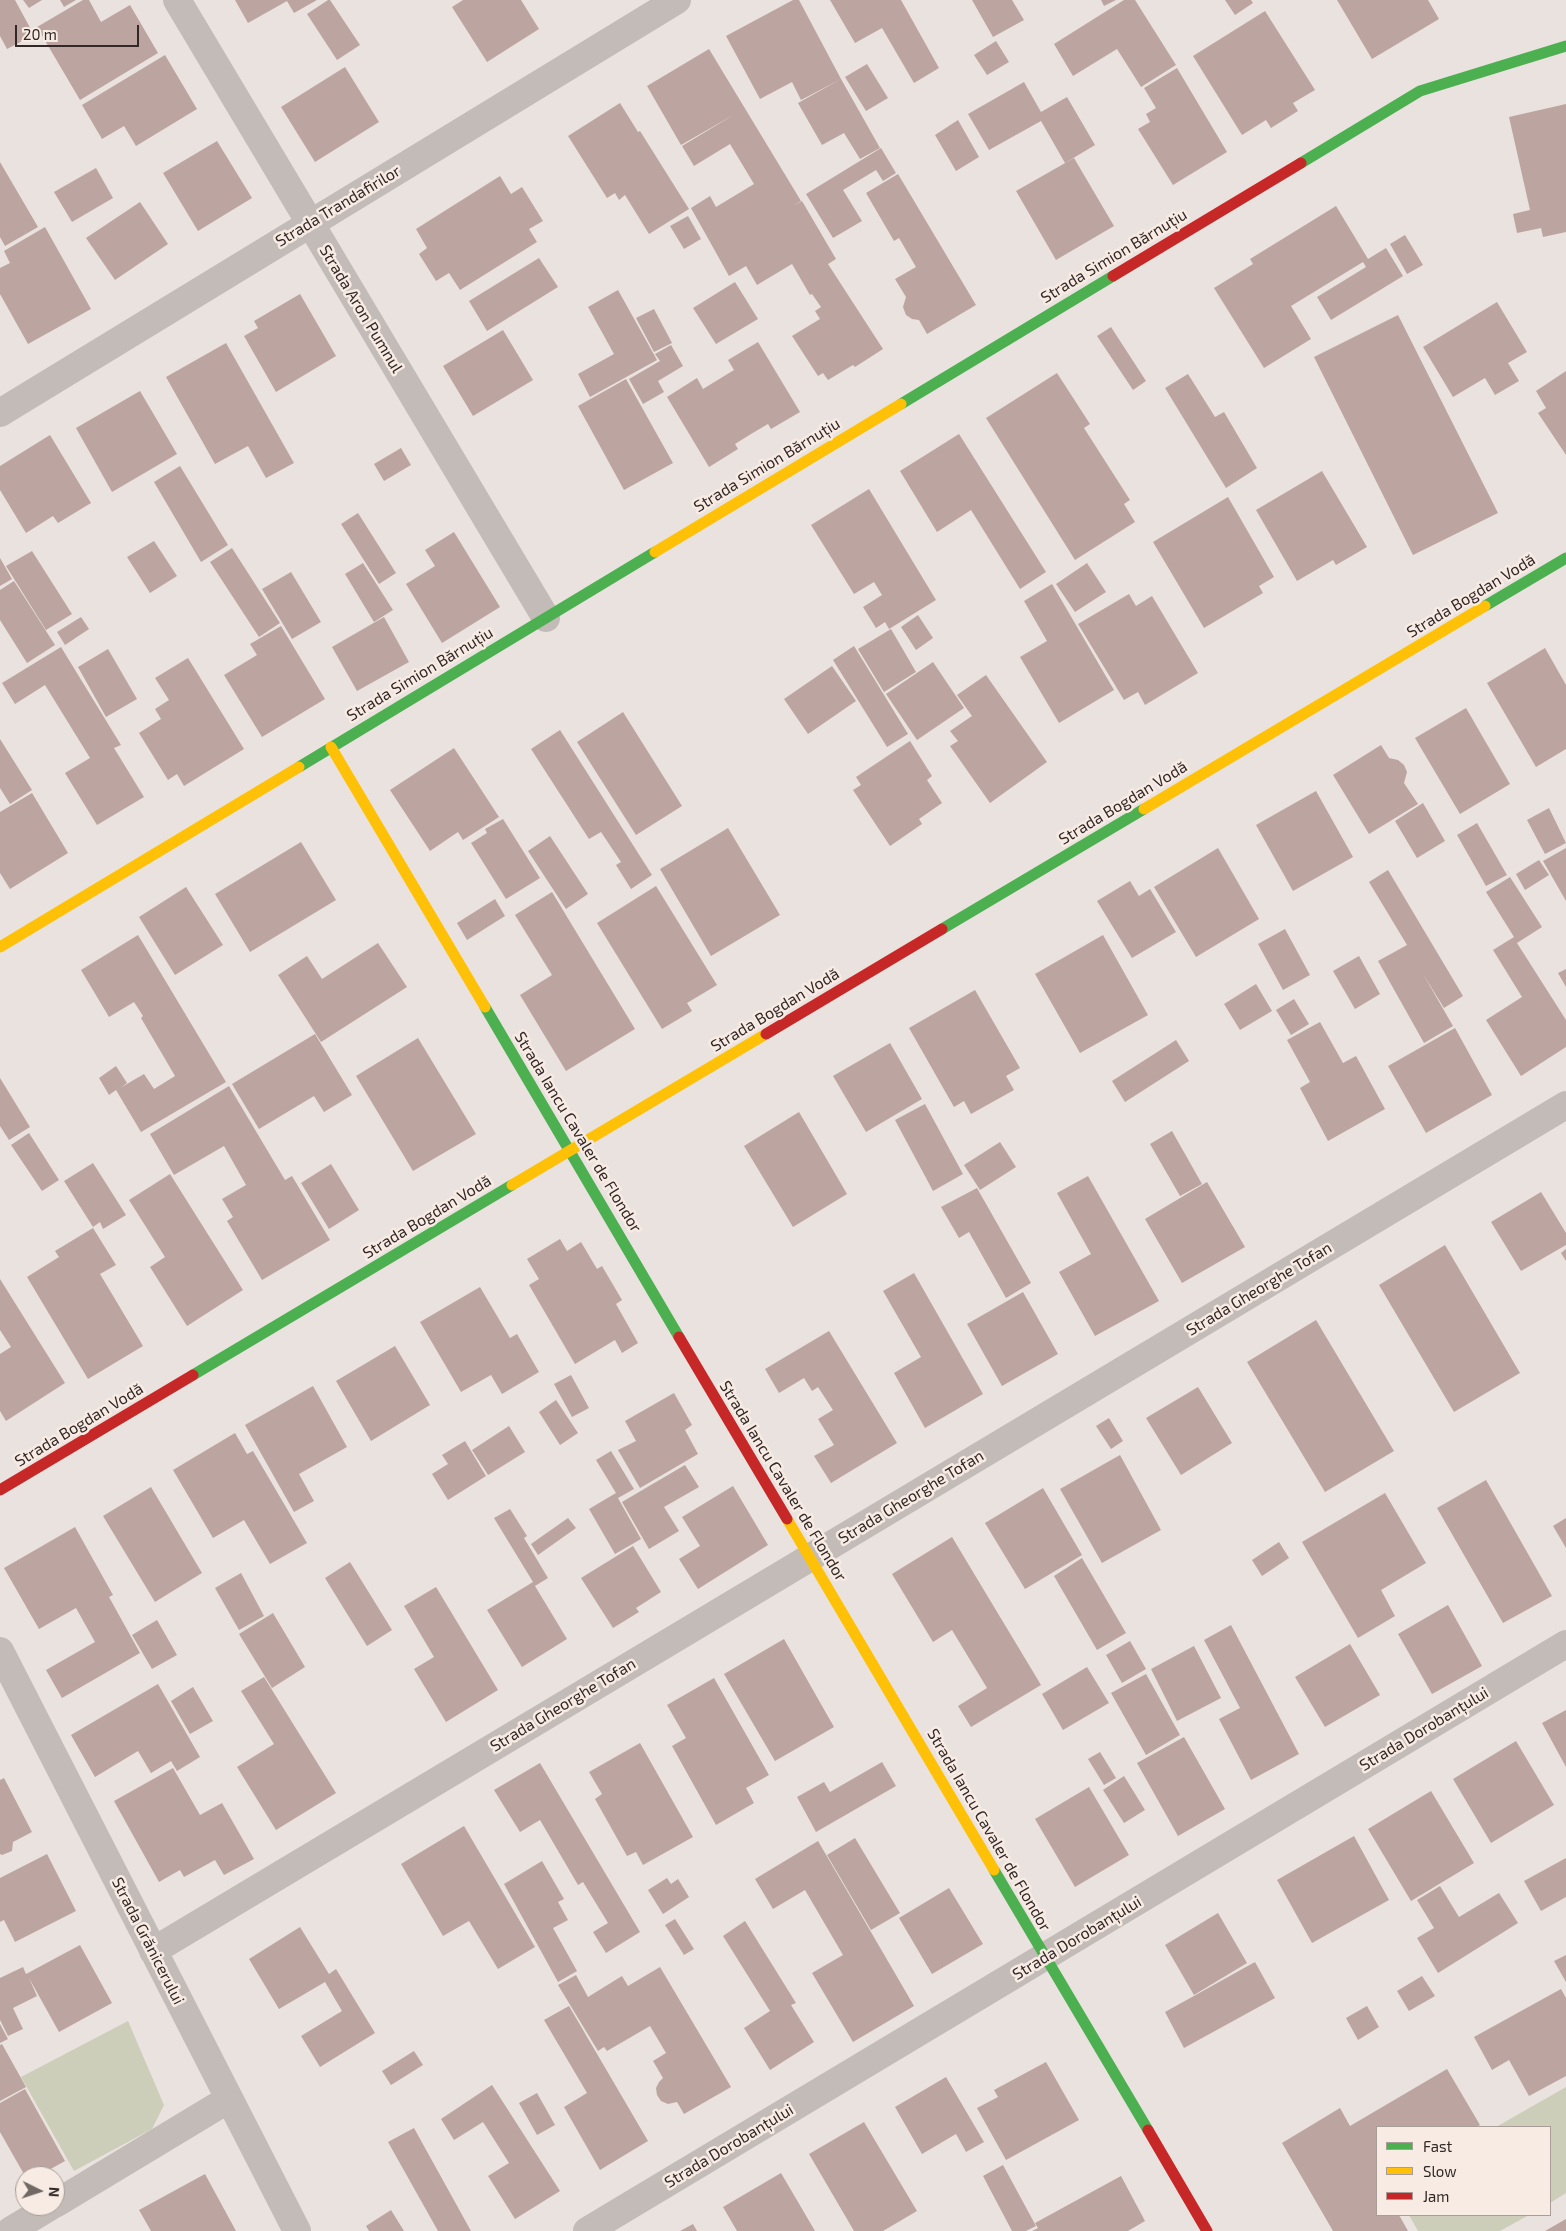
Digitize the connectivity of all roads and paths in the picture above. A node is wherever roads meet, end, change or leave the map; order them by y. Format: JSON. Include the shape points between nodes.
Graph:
{"nodes":[{"id":1,"x":177,"y":0,"type":"edge"},
{"id":2,"x":676,"y":0,"type":"edge"},
{"id":3,"x":1566,"y":46,"type":"edge"},
{"id":4,"x":310,"y":224,"type":"junction"},
{"id":5,"x":0,"y":413,"type":"edge"},
{"id":6,"x":1566,"y":558,"type":"edge"},
{"id":7,"x":546,"y":618,"type":"junction"},
{"id":8,"x":331,"y":747,"type":"junction"},
{"id":9,"x":0,"y":947,"type":"edge"},
{"id":10,"x":1566,"y":1105,"type":"edge"},
{"id":11,"x":570,"y":1151,"type":"junction"},
{"id":12,"x":0,"y":1490,"type":"edge"},
{"id":13,"x":810,"y":1558,"type":"junction"},
{"id":14,"x":1566,"y":1644,"type":"edge"},
{"id":15,"x":0,"y":1651,"type":"edge"},
{"id":16,"x":153,"y":1951,"type":"junction"},
{"id":17,"x":1045,"y":1957,"type":"junction"},
{"id":18,"x":229,"y":2099,"type":"junction"},
{"id":19,"x":65,"y":2198,"type":"edge"},
{"id":20,"x":35,"y":2216,"type":"edge"},
{"id":21,"x":10,"y":2231,"type":"edge"},
{"id":22,"x":297,"y":2231,"type":"edge"},
{"id":23,"x":587,"y":2231,"type":"edge"},
{"id":24,"x":1207,"y":2231,"type":"edge"}],
"edges":[{"from":1,"to":4,"type":"street","name":"Strada Aron Pumnul"},
{"from":2,"to":4,"type":"street","name":"Strada Trandafirilor"},
{"from":3,"to":7,"type":"street","name":"Strada Simion Bărnuțiu","via":[[1420,91]]},
{"from":4,"to":5,"type":"street","name":"Strada Trandafirilor"},
{"from":4,"to":7,"type":"street","name":"Strada Aron Pumnul"},
{"from":6,"to":11,"type":"street","name":"Strada Bogdan Vodă"},
{"from":7,"to":8,"type":"street","name":"Strada Simion Bărnuțiu"},
{"from":8,"to":9,"type":"street","name":"Strada Simion Bărnuțiu"},
{"from":8,"to":11,"type":"street","name":"Strada Iancu Cavaler de Flondor"},
{"from":10,"to":13,"type":"street","name":"Strada Gheorghe Tofan"},
{"from":11,"to":12,"type":"street","name":"Strada Bogdan Vodă"},
{"from":11,"to":13,"type":"street","name":"Strada Iancu Cavaler de Flondor"},
{"from":13,"to":16,"type":"street","name":"Strada Gheorghe Tofan"},
{"from":13,"to":17,"type":"street","name":"Strada Iancu Cavaler de Flondor"},
{"from":14,"to":17,"type":"street","name":"Strada Dorobanțului"},
{"from":15,"to":16,"type":"street","name":"Strada Grănicerului"},
{"from":16,"to":18,"type":"street","name":"Strada Grănicerului"},
{"from":17,"to":23,"type":"street","name":"Strada Dorobanțului"},
{"from":17,"to":24,"type":"street","name":"Strada Iancu Cavaler de Flondor"},
{"from":18,"to":19,"type":"street"},
{"from":18,"to":22,"type":"street","name":"Strada Grănicerului"},
{"from":20,"to":21,"type":"street"}]}
